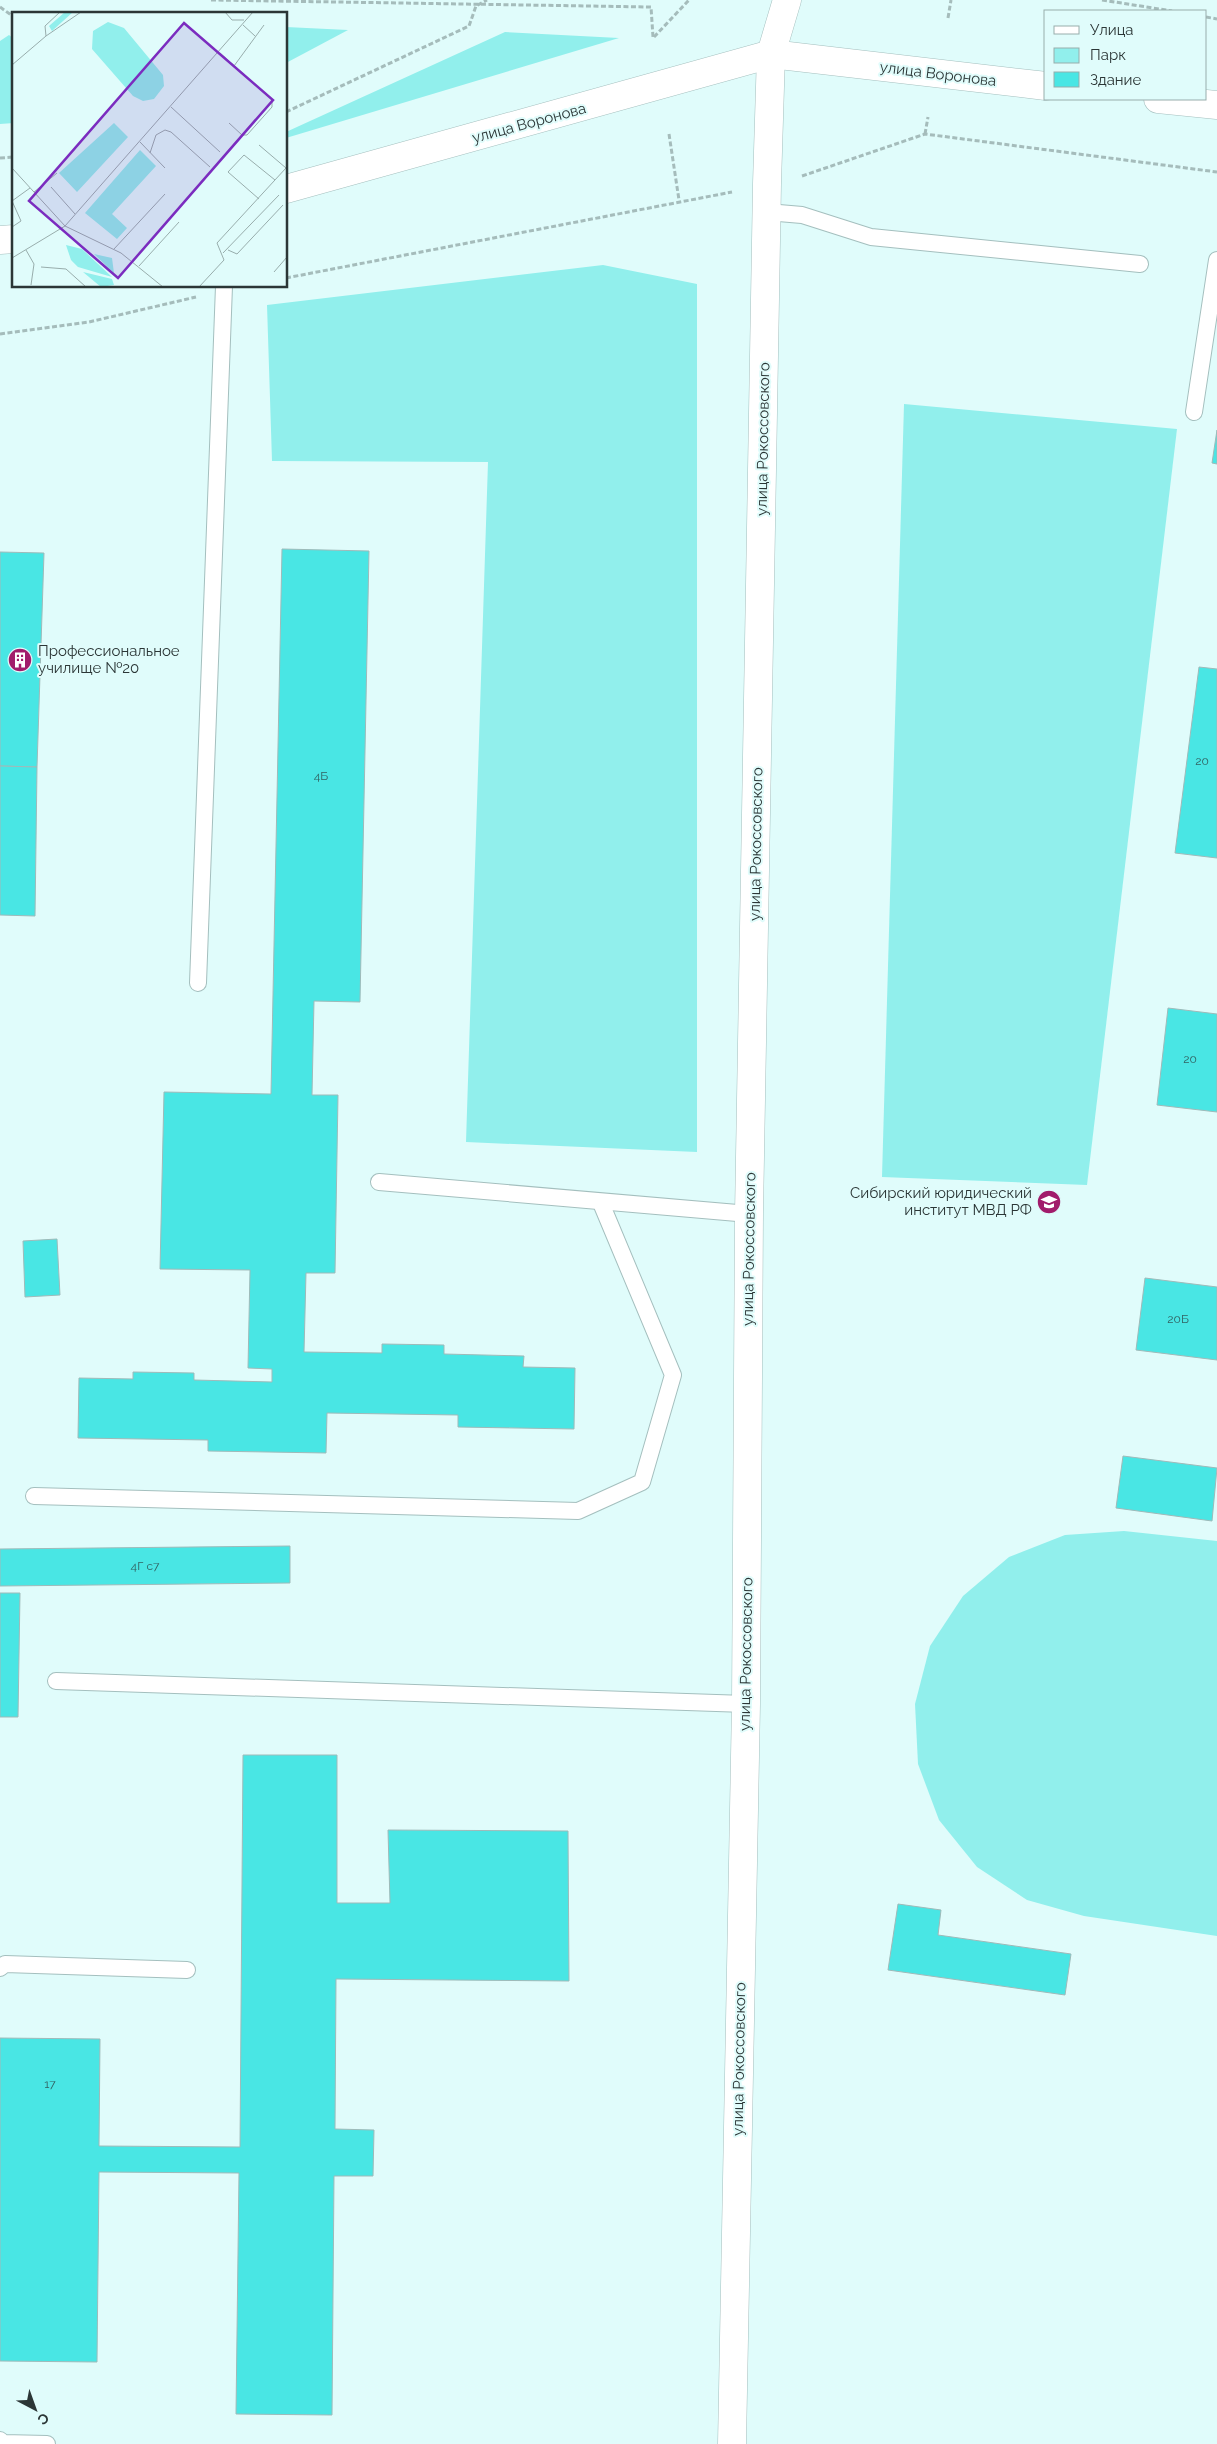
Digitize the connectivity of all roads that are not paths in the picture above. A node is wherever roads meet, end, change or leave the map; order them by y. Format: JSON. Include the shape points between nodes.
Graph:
{"nodes":[{"id":1,"x":786,"y":0,"type":"edge"},
{"id":2,"x":771,"y":54,"type":"junction"},
{"id":3,"x":1044,"y":86,"type":"edge"},
{"id":4,"x":1166,"y":100,"type":"edge"},
{"id":5,"x":1217,"y":106,"type":"edge"},
{"id":6,"x":288,"y":188,"type":"edge"},
{"id":7,"x":767,"y":212,"type":"junction"},
{"id":8,"x":1217,"y":260,"type":"edge"},
{"id":9,"x":1140,"y":264,"type":"dead end"},
{"id":10,"x":224,"y":288,"type":"edge"},
{"id":11,"x":1194,"y":412,"type":"dead end"},
{"id":12,"x":198,"y":983,"type":"dead end"},
{"id":13,"x":379,"y":1182,"type":"dead end"},
{"id":14,"x":601,"y":1203,"type":"junction"},
{"id":15,"x":749,"y":1214,"type":"junction"},
{"id":16,"x":34,"y":1496,"type":"dead end"},
{"id":17,"x":56,"y":1681,"type":"dead end"},
{"id":18,"x":746,"y":1704,"type":"junction"},
{"id":19,"x":0,"y":1968,"type":"edge"},
{"id":20,"x":187,"y":1970,"type":"dead end"},
{"id":21,"x":0,"y":2440,"type":"edge"},
{"id":22,"x":48,"y":2444,"type":"edge"},
{"id":23,"x":732,"y":2444,"type":"edge"}],
"edges":[{"from":1,"to":2,"type":"street"},
{"from":2,"to":3,"type":"street","name":"улица Воронова"},
{"from":2,"to":6,"type":"street","name":"улица Воронова"},
{"from":2,"to":7,"type":"street","name":"улица Рокоссовского"},
{"from":4,"to":5,"type":"street"},
{"from":7,"to":9,"type":"lane","via":[[802,215],[871,237]]},
{"from":7,"to":15,"type":"street","name":"улица Рокоссовского"},
{"from":8,"to":11,"type":"lane"},
{"from":10,"to":12,"type":"lane"},
{"from":13,"to":14,"type":"lane"},
{"from":14,"to":15,"type":"lane"},
{"from":14,"to":16,"type":"lane","via":[[673,1376],[642,1482],[578,1511]]},
{"from":15,"to":18,"type":"street","name":"улица Рокоссовского"},
{"from":17,"to":18,"type":"lane"},
{"from":18,"to":23,"type":"street","name":"улица Рокоссовского"},
{"from":19,"to":20,"type":"lane","via":[[6,1964]]},
{"from":21,"to":22,"type":"lane","via":[[3,2444]]}]}
